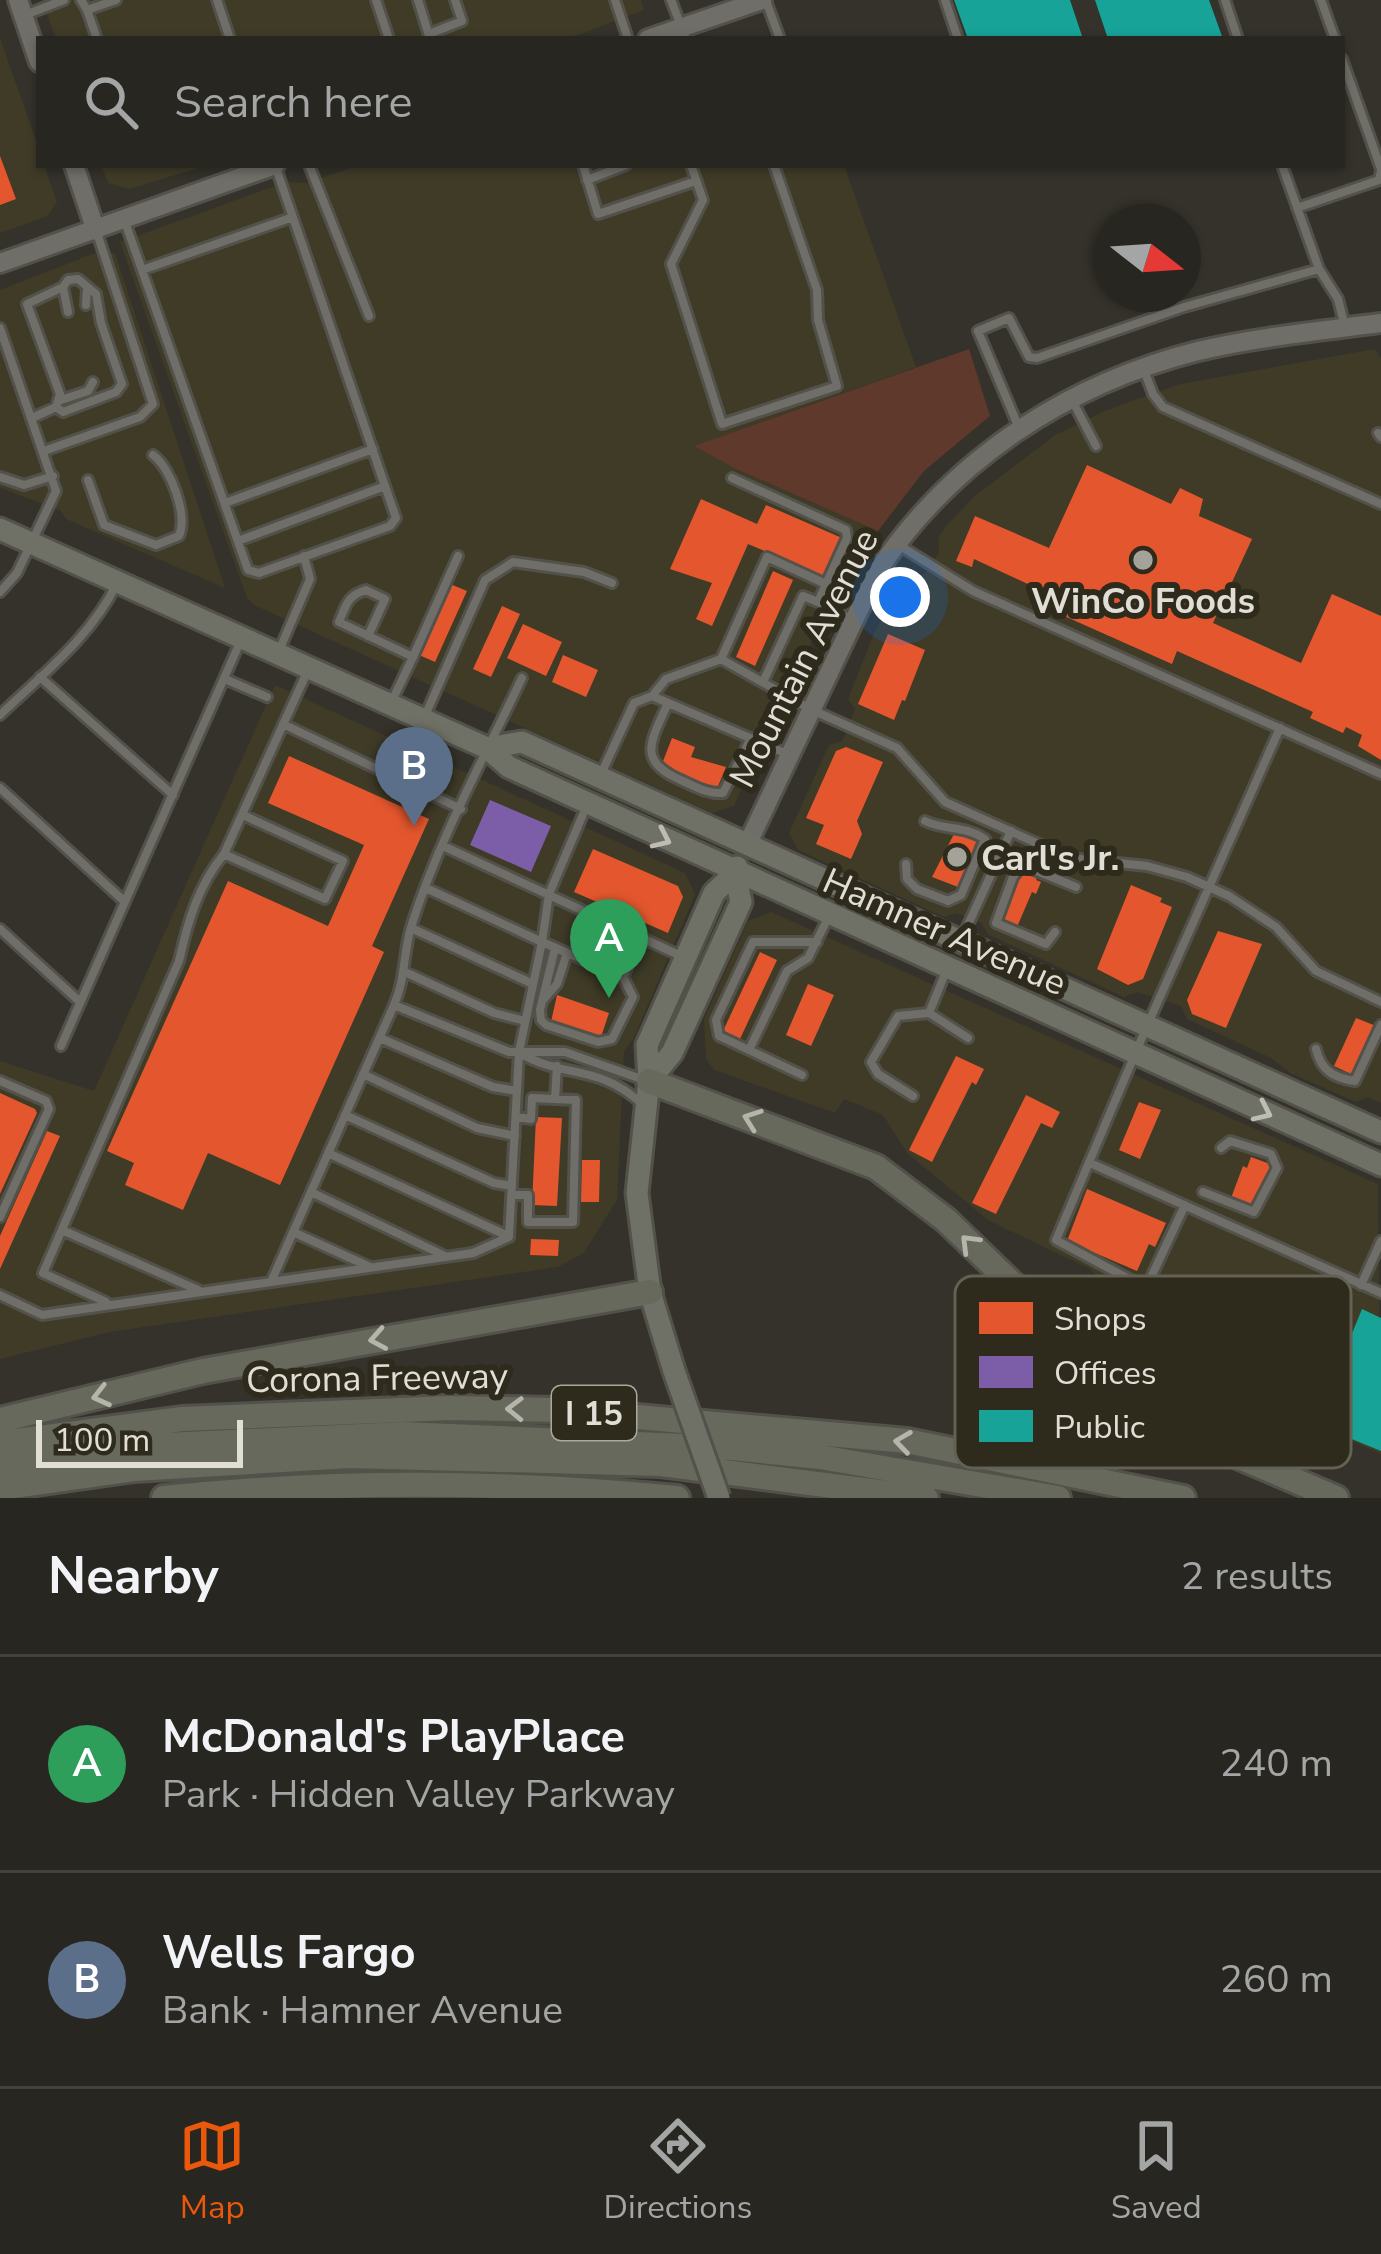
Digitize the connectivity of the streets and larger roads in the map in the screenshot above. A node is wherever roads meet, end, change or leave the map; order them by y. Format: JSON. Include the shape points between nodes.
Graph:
{"nodes":[{"id":1,"x":764,"y":0,"type":"edge"},
{"id":2,"x":21,"y":8,"type":"edge"},
{"id":3,"x":684,"y":33,"type":"edge"},
{"id":4,"x":36,"y":53,"type":"edge"},
{"id":5,"x":75,"y":168,"type":"edge"},
{"id":6,"x":267,"y":168,"type":"edge"},
{"id":7,"x":96,"y":231,"type":"junction"},
{"id":8,"x":0,"y":263,"type":"edge"},
{"id":9,"x":1381,"y":323,"type":"edge"},
{"id":10,"x":0,"y":529,"type":"edge"},
{"id":11,"x":488,"y":748,"type":"junction"},
{"id":12,"x":748,"y":843,"type":"junction"},
{"id":13,"x":735,"y":873,"type":"junction"},
{"id":14,"x":647,"y":1094,"type":"junction"},
{"id":15,"x":1381,"y":1132,"type":"edge"},
{"id":16,"x":1381,"y":1166,"type":"edge"},
{"id":17,"x":1004,"y":1276,"type":"edge"},
{"id":18,"x":650,"y":1292,"type":"junction"},
{"id":19,"x":0,"y":1420,"type":"edge"},
{"id":20,"x":0,"y":1443,"type":"edge"},
{"id":21,"x":955,"y":1451,"type":"edge"},
{"id":22,"x":0,"y":1466,"type":"edge"},
{"id":23,"x":1038,"y":1468,"type":"edge"},
{"id":24,"x":1266,"y":1468,"type":"edge"},
{"id":25,"x":824,"y":1483,"type":"junction"},
{"id":26,"x":0,"y":1488,"type":"edge"},
{"id":27,"x":615,"y":1491,"type":"junction"},
{"id":28,"x":164,"y":1498,"type":"edge"},
{"id":29,"x":677,"y":1498,"type":"edge"},
{"id":30,"x":719,"y":1498,"type":"edge"},
{"id":31,"x":926,"y":1498,"type":"edge"},
{"id":32,"x":1058,"y":1498,"type":"edge"},
{"id":33,"x":1183,"y":1498,"type":"edge"},
{"id":34,"x":1336,"y":1498,"type":"edge"}],
"edges":[{"from":1,"to":3,"type":"main road"},
{"from":2,"to":4,"type":"main road"},
{"from":5,"to":7,"type":"main road"},
{"from":6,"to":7,"type":"main road"},
{"from":7,"to":8,"type":"main road"},
{"from":9,"to":12,"type":"main road","name":"Mountain Avenue","via":[[1200,351],[1144,368],[1072,400],[972,463],[896,543]]},
{"from":10,"to":11,"type":"main road","name":"Hamner Avenue"},
{"from":11,"to":12,"type":"main road","name":"Hamner Avenue","via":[[522,742]]},
{"from":11,"to":13,"type":"main road","name":"Hamner Avenue","one_way":true,"via":[[509,767]]},
{"from":12,"to":13,"type":"main road"},
{"from":12,"to":15,"type":"main road","name":"Hamner Avenue"},
{"from":13,"to":14,"type":"main road","via":[[741,902]]},
{"from":13,"to":14,"type":"main road","via":[[714,893],[647,1045]]},
{"from":13,"to":16,"type":"main road","name":"Hamner Avenue","one_way":true},
{"from":17,"to":14,"type":"highway","one_way":true,"via":[[876,1167]]},
{"from":14,"to":18,"type":"main road","via":[[638,1193]]},
{"from":18,"to":19,"type":"highway","one_way":true,"via":[[203,1371]]},
{"from":18,"to":30,"type":"main road","bridge":true},
{"from":21,"to":20,"type":"highway","name":"Corona Freeway","number":"I 15","one_way":true,"via":[[557,1411],[449,1408],[182,1419]]},
{"from":22,"to":32,"type":"highway","via":[[166,1445],[424,1434],[732,1448]]},
{"from":33,"to":23,"type":"highway","name":"Corona Freeway","number":"I 15","one_way":true},
{"from":34,"to":24,"type":"highway","one_way":true},
{"from":25,"to":26,"type":"highway","via":[[661,1464],[349,1456],[134,1469]]},
{"from":25,"to":27,"type":"highway","via":[[793,1490],[658,1478]]},
{"from":25,"to":31,"type":"highway"},
{"from":27,"to":28,"type":"highway","number":"I 15","via":[[392,1485]]},
{"from":27,"to":29,"type":"highway","number":"I 15"}]}
